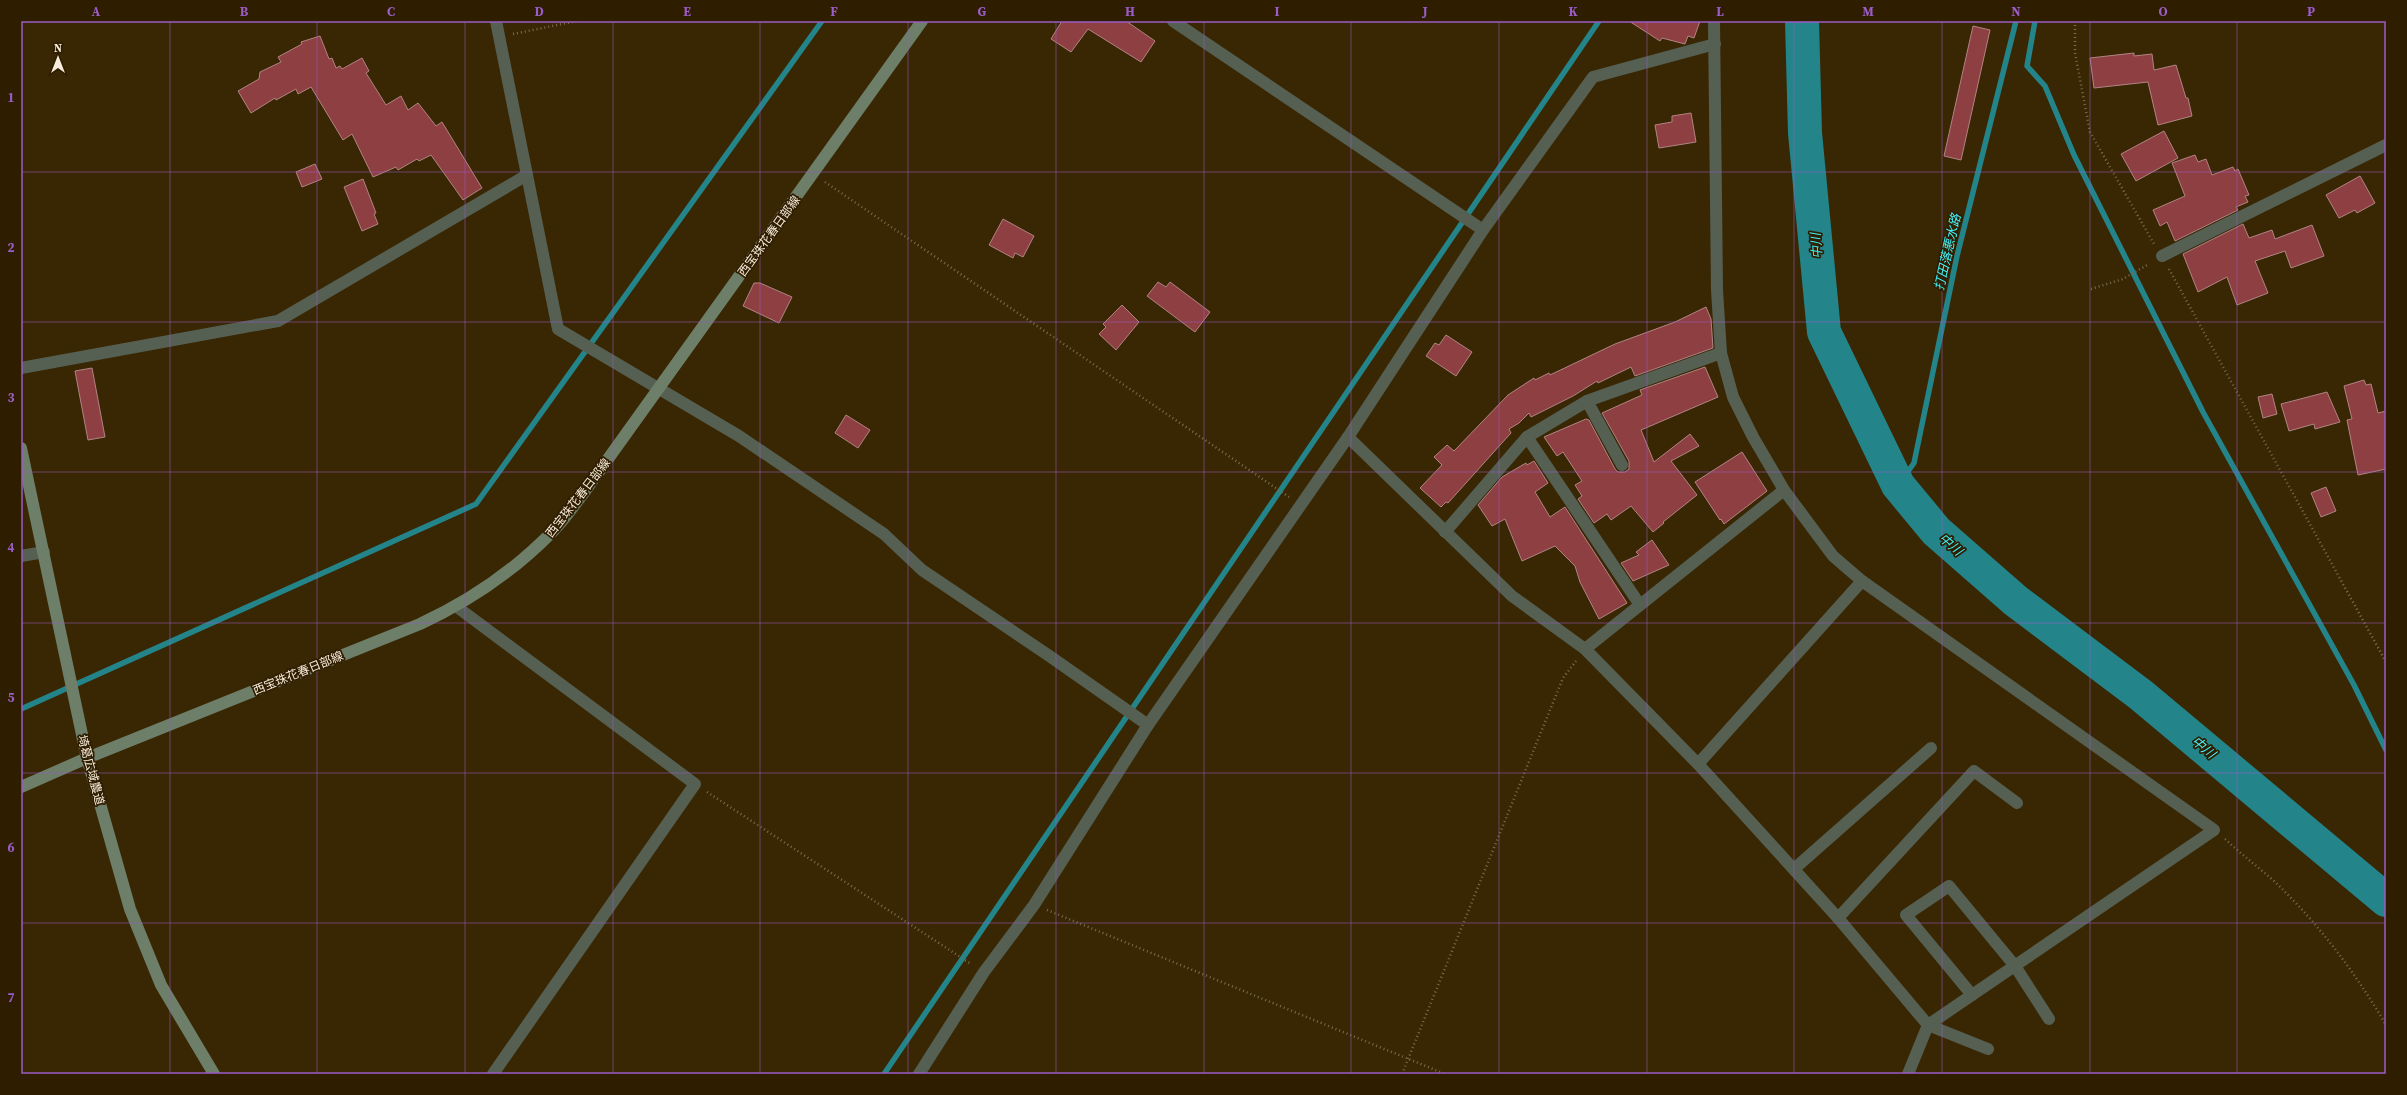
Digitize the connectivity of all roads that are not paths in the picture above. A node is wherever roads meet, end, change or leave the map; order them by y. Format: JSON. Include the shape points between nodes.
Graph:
{"nodes":[{"id":1,"x":496,"y":21,"type":"edge"},
{"id":2,"x":922,"y":21,"type":"edge"},
{"id":3,"x":1173,"y":21,"type":"edge"},
{"id":4,"x":1714,"y":21,"type":"edge"},
{"id":5,"x":1715,"y":44,"type":"junction"},
{"id":6,"x":2386,"y":145,"type":"edge"},
{"id":7,"x":527,"y":175,"type":"junction"},
{"id":8,"x":1482,"y":230,"type":"junction"},
{"id":9,"x":2162,"y":256,"type":"road end"},
{"id":10,"x":1721,"y":353,"type":"junction"},
{"id":11,"x":21,"y":368,"type":"edge"},
{"id":12,"x":659,"y":390,"type":"junction"},
{"id":13,"x":1587,"y":401,"type":"junction"},
{"id":14,"x":1348,"y":437,"type":"junction"},
{"id":15,"x":1527,"y":437,"type":"junction"},
{"id":16,"x":21,"y":448,"type":"edge"},
{"id":17,"x":1622,"y":465,"type":"dead end"},
{"id":18,"x":1784,"y":490,"type":"junction"},
{"id":19,"x":1445,"y":532,"type":"junction"},
{"id":20,"x":44,"y":552,"type":"junction"},
{"id":21,"x":21,"y":556,"type":"edge"},
{"id":22,"x":1862,"y":581,"type":"junction"},
{"id":23,"x":1640,"y":605,"type":"junction"},
{"id":24,"x":457,"y":607,"type":"junction"},
{"id":25,"x":1585,"y":649,"type":"junction"},
{"id":26,"x":1148,"y":725,"type":"junction"},
{"id":27,"x":1931,"y":748,"type":"dead end"},
{"id":28,"x":87,"y":758,"type":"junction"},
{"id":29,"x":1698,"y":764,"type":"junction"},
{"id":30,"x":21,"y":787,"type":"edge"},
{"id":31,"x":2017,"y":803,"type":"dead end"},
{"id":32,"x":1794,"y":869,"type":"junction"},
{"id":33,"x":1838,"y":918,"type":"junction"},
{"id":34,"x":2015,"y":966,"type":"junction"},
{"id":35,"x":1972,"y":995,"type":"junction"},
{"id":36,"x":2048,"y":1019,"type":"dead end"},
{"id":37,"x":1928,"y":1025,"type":"junction"},
{"id":38,"x":1988,"y":1049,"type":"dead end"},
{"id":39,"x":214,"y":1074,"type":"edge"},
{"id":40,"x":493,"y":1074,"type":"edge"},
{"id":41,"x":919,"y":1074,"type":"edge"},
{"id":42,"x":1908,"y":1074,"type":"edge"}],
"edges":[{"from":1,"to":7,"type":"street"},
{"from":2,"to":12,"type":"main road","name":"西宝珠花春日部線"},
{"from":3,"to":8,"type":"street"},
{"from":4,"to":5,"type":"street"},
{"from":5,"to":8,"type":"street","via":[[1593,77]]},
{"from":5,"to":10,"type":"street","via":[[1717,290]]},
{"from":6,"to":9,"type":"street"},
{"from":7,"to":11,"type":"street","via":[[278,321]]},
{"from":7,"to":12,"type":"street","via":[[558,329]]},
{"from":8,"to":14,"type":"street"},
{"from":10,"to":13,"type":"street"},
{"from":10,"to":18,"type":"street","via":[[1733,397]]},
{"from":12,"to":24,"type":"main road","name":"西宝珠花春日部線","via":[[554,530],[512,570]]},
{"from":12,"to":26,"type":"street","via":[[739,436],[884,534],[922,570]]},
{"from":13,"to":15,"type":"street"},
{"from":13,"to":17,"type":"street"},
{"from":14,"to":19,"type":"street"},
{"from":14,"to":26,"type":"street"},
{"from":15,"to":19,"type":"street"},
{"from":15,"to":23,"type":"street"},
{"from":16,"to":20,"type":"main road","name":"埼葛広域農道"},
{"from":18,"to":22,"type":"street","via":[[1833,556]]},
{"from":18,"to":23,"type":"street"},
{"from":19,"to":25,"type":"street","via":[[1512,596]]},
{"from":20,"to":21,"type":"street"},
{"from":20,"to":28,"type":"main road","name":"埼葛広域農道"},
{"from":22,"to":29,"type":"street"},
{"from":22,"to":34,"type":"street","via":[[2214,830]]},
{"from":23,"to":25,"type":"street"},
{"from":24,"to":28,"type":"main road","name":"西宝珠花春日部線"},
{"from":24,"to":40,"type":"street","via":[[695,784]]},
{"from":25,"to":29,"type":"street"},
{"from":26,"to":41,"type":"street","via":[[1034,905],[984,972]]},
{"from":27,"to":32,"type":"street"},
{"from":28,"to":30,"type":"main road","name":"西宝珠花春日部線"},
{"from":28,"to":39,"type":"main road","name":"埼葛広域農道","via":[[130,909],[161,985]]},
{"from":29,"to":32,"type":"street"},
{"from":31,"to":33,"type":"street","via":[[1974,770]]},
{"from":32,"to":33,"type":"street"},
{"from":33,"to":37,"type":"street"},
{"from":34,"to":35,"type":"street"},
{"from":34,"to":35,"type":"street","via":[[1949,886],[1906,915]]},
{"from":34,"to":36,"type":"street"},
{"from":35,"to":37,"type":"street"},
{"from":37,"to":38,"type":"street"},
{"from":37,"to":42,"type":"street"}]}
